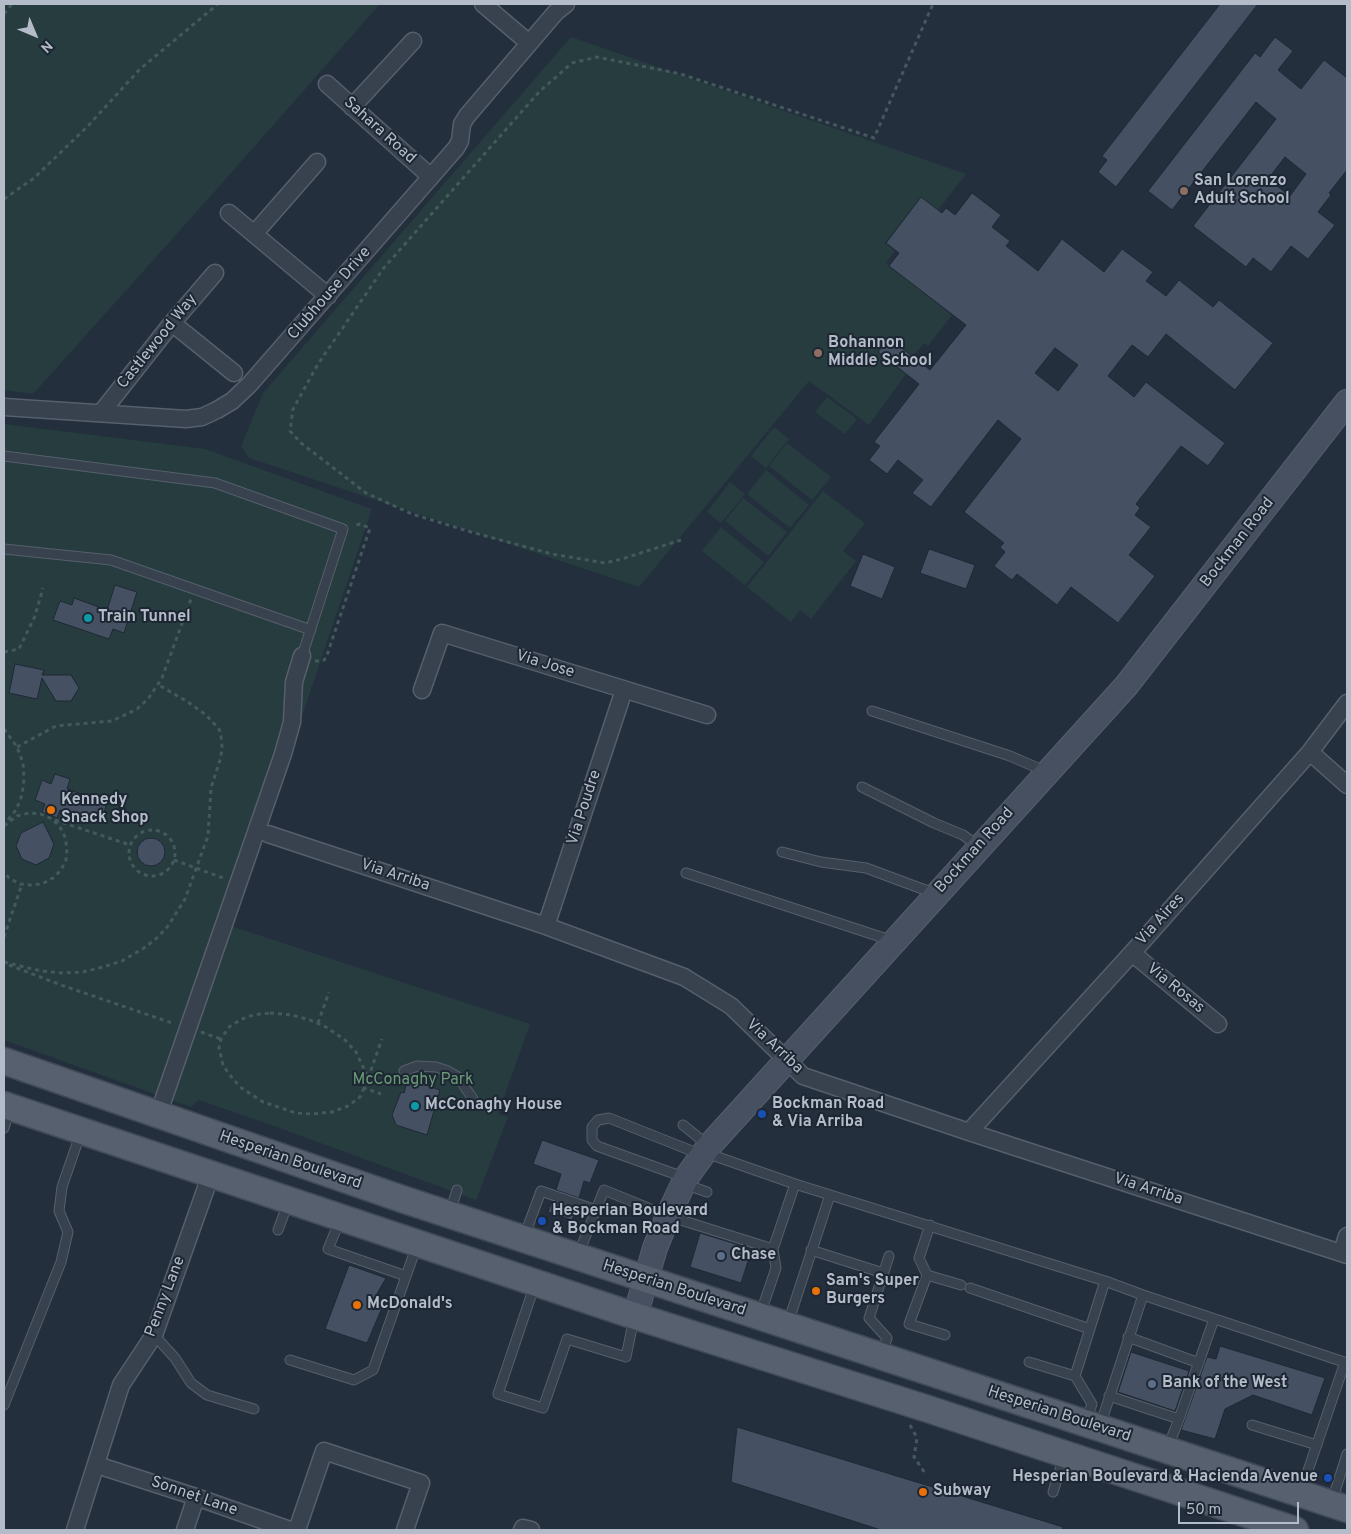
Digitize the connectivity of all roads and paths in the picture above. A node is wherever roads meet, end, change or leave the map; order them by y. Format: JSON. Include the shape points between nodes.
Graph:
{"nodes":[{"id":1,"x":12,"y":4,"type":"edge"},
{"id":2,"x":218,"y":4,"type":"edge"},
{"id":3,"x":483,"y":4,"type":"edge"},
{"id":4,"x":566,"y":4,"type":"edge"},
{"id":5,"x":933,"y":4,"type":"edge"},
{"id":6,"x":4,"y":14,"type":"edge"},
{"id":7,"x":413,"y":41,"type":"dead end"},
{"id":8,"x":529,"y":43,"type":"junction"},
{"id":9,"x":327,"y":84,"type":"dead end"},
{"id":10,"x":352,"y":107,"type":"junction"},
{"id":11,"x":317,"y":162,"type":"dead end"},
{"id":12,"x":431,"y":177,"type":"junction"},
{"id":13,"x":4,"y":199,"type":"edge"},
{"id":14,"x":229,"y":213,"type":"dead end"},
{"id":15,"x":254,"y":234,"type":"junction"},
{"id":16,"x":215,"y":273,"type":"dead end"},
{"id":17,"x":328,"y":296,"type":"junction"},
{"id":18,"x":172,"y":323,"type":"junction"},
{"id":19,"x":234,"y":373,"type":"dead end"},
{"id":20,"x":1347,"y":402,"type":"edge"},
{"id":21,"x":4,"y":408,"type":"edge"},
{"id":22,"x":102,"y":413,"type":"junction"},
{"id":23,"x":4,"y":456,"type":"edge"},
{"id":24,"x":343,"y":529,"type":"junction"},
{"id":25,"x":681,"y":540,"type":"dead end"},
{"id":26,"x":4,"y":549,"type":"edge"},
{"id":27,"x":43,"y":588,"type":"dead end"},
{"id":28,"x":195,"y":589,"type":"junction"},
{"id":29,"x":310,"y":630,"type":"junction"},
{"id":30,"x":4,"y":652,"type":"edge"},
{"id":31,"x":306,"y":658,"type":"junction"},
{"id":32,"x":157,"y":684,"type":"junction"},
{"id":33,"x":422,"y":690,"type":"dead end"},
{"id":34,"x":624,"y":690,"type":"junction"},
{"id":35,"x":1347,"y":703,"type":"edge"},
{"id":36,"x":872,"y":711,"type":"dead end"},
{"id":37,"x":707,"y":715,"type":"dead end"},
{"id":38,"x":4,"y":730,"type":"edge"},
{"id":39,"x":18,"y":748,"type":"junction"},
{"id":40,"x":1310,"y":752,"type":"junction"},
{"id":41,"x":1047,"y":772,"type":"junction"},
{"id":42,"x":1347,"y":785,"type":"edge"},
{"id":43,"x":862,"y":787,"type":"dead end"},
{"id":44,"x":52,"y":819,"type":"junction"},
{"id":45,"x":4,"y":825,"type":"edge"},
{"id":46,"x":268,"y":834,"type":"dead end"},
{"id":47,"x":130,"y":845,"type":"junction"},
{"id":48,"x":979,"y":847,"type":"junction"},
{"id":49,"x":782,"y":852,"type":"dead end"},
{"id":50,"x":174,"y":860,"type":"junction"},
{"id":51,"x":197,"y":868,"type":"junction"},
{"id":52,"x":4,"y":872,"type":"edge"},
{"id":53,"x":686,"y":873,"type":"dead end"},
{"id":54,"x":223,"y":878,"type":"dead end"},
{"id":55,"x":22,"y":884,"type":"junction"},
{"id":56,"x":936,"y":894,"type":"junction"},
{"id":57,"x":546,"y":926,"type":"junction"},
{"id":58,"x":4,"y":937,"type":"edge"},
{"id":59,"x":893,"y":942,"type":"junction"},
{"id":60,"x":1132,"y":953,"type":"junction"},
{"id":61,"x":4,"y":963,"type":"edge"},
{"id":62,"x":329,"y":992,"type":"dead end"},
{"id":63,"x":318,"y":1024,"type":"junction"},
{"id":64,"x":1218,"y":1024,"type":"dead end"},
{"id":65,"x":180,"y":1025,"type":"dead end"},
{"id":66,"x":198,"y":1031,"type":"dead end"},
{"id":67,"x":221,"y":1039,"type":"junction"},
{"id":68,"x":382,"y":1039,"type":"dead end"},
{"id":69,"x":786,"y":1060,"type":"junction"},
{"id":70,"x":4,"y":1061,"type":"edge"},
{"id":71,"x":404,"y":1071,"type":"dead end"},
{"id":72,"x":364,"y":1088,"type":"junction"},
{"id":73,"x":381,"y":1094,"type":"dead end"},
{"id":74,"x":473,"y":1099,"type":"dead end"},
{"id":75,"x":6,"y":1113,"type":"edge"},
{"id":76,"x":158,"y":1115,"type":"junction"},
{"id":77,"x":683,"y":1125,"type":"dead end"},
{"id":78,"x":81,"y":1131,"type":"junction"},
{"id":79,"x":968,"y":1132,"type":"junction"},
{"id":80,"x":705,"y":1151,"type":"junction"},
{"id":81,"x":211,"y":1174,"type":"junction"},
{"id":82,"x":685,"y":1181,"type":"junction"},
{"id":83,"x":355,"y":1183,"type":"junction"},
{"id":84,"x":795,"y":1184,"type":"junction"},
{"id":85,"x":457,"y":1190,"type":"dead end"},
{"id":86,"x":706,"y":1192,"type":"dead end"},
{"id":87,"x":830,"y":1195,"type":"junction"},
{"id":88,"x":289,"y":1200,"type":"junction"},
{"id":89,"x":596,"y":1210,"type":"junction"},
{"id":90,"x":449,"y":1215,"type":"junction"},
{"id":91,"x":668,"y":1216,"type":"junction"},
{"id":92,"x":341,"y":1217,"type":"junction"},
{"id":93,"x":930,"y":1225,"type":"junction"},
{"id":94,"x":278,"y":1230,"type":"dead end"},
{"id":95,"x":1347,"y":1236,"type":"edge"},
{"id":96,"x":524,"y":1240,"type":"junction"},
{"id":97,"x":418,"y":1243,"type":"junction"},
{"id":98,"x":773,"y":1249,"type":"junction"},
{"id":99,"x":811,"y":1250,"type":"junction"},
{"id":100,"x":1345,"y":1254,"type":"edge"},
{"id":101,"x":889,"y":1256,"type":"dead end"},
{"id":102,"x":578,"y":1257,"type":"junction"},
{"id":103,"x":883,"y":1273,"type":"junction"},
{"id":104,"x":927,"y":1275,"type":"junction"},
{"id":105,"x":406,"y":1276,"type":"junction"},
{"id":106,"x":645,"y":1280,"type":"junction"},
{"id":107,"x":1104,"y":1281,"type":"junction"},
{"id":108,"x":536,"y":1282,"type":"junction"},
{"id":109,"x":1143,"y":1295,"type":"junction"},
{"id":110,"x":635,"y":1316,"type":"junction"},
{"id":111,"x":760,"y":1318,"type":"junction"},
{"id":112,"x":1214,"y":1319,"type":"junction"},
{"id":113,"x":787,"y":1326,"type":"junction"},
{"id":114,"x":1090,"y":1329,"type":"junction"},
{"id":115,"x":154,"y":1335,"type":"junction"},
{"id":116,"x":945,"y":1335,"type":"dead end"},
{"id":117,"x":1128,"y":1337,"type":"junction"},
{"id":118,"x":882,"y":1357,"type":"junction"},
{"id":119,"x":290,"y":1360,"type":"dead end"},
{"id":120,"x":1029,"y":1362,"type":"dead end"},
{"id":121,"x":1346,"y":1362,"type":"edge"},
{"id":122,"x":1199,"y":1363,"type":"junction"},
{"id":123,"x":1075,"y":1376,"type":"junction"},
{"id":124,"x":1109,"y":1396,"type":"junction"},
{"id":125,"x":894,"y":1398,"type":"junction"},
{"id":126,"x":4,"y":1405,"type":"edge"},
{"id":127,"x":254,"y":1409,"type":"dead end"},
{"id":128,"x":928,"y":1409,"type":"junction"},
{"id":129,"x":1180,"y":1419,"type":"junction"},
{"id":130,"x":1252,"y":1425,"type":"dead end"},
{"id":131,"x":1092,"y":1426,"type":"junction"},
{"id":132,"x":1317,"y":1445,"type":"junction"},
{"id":133,"x":1167,"y":1450,"type":"junction"},
{"id":134,"x":1065,"y":1454,"type":"junction"},
{"id":135,"x":1347,"y":1454,"type":"edge"},
{"id":136,"x":1206,"y":1463,"type":"junction"},
{"id":137,"x":97,"y":1465,"type":"junction"},
{"id":138,"x":925,"y":1473,"type":"dead end"},
{"id":139,"x":1053,"y":1492,"type":"dead end"},
{"id":140,"x":1301,"y":1494,"type":"junction"},
{"id":141,"x":196,"y":1497,"type":"junction"},
{"id":142,"x":1339,"y":1506,"type":"edge"},
{"id":143,"x":75,"y":1530,"type":"edge"},
{"id":144,"x":185,"y":1530,"type":"edge"},
{"id":145,"x":290,"y":1530,"type":"edge"},
{"id":146,"x":297,"y":1530,"type":"edge"},
{"id":147,"x":405,"y":1530,"type":"edge"},
{"id":148,"x":1295,"y":1530,"type":"edge"}],
"edges":[{"from":1,"to":6,"type":"path"},
{"from":2,"to":13,"type":"path","via":[[140,69],[34,178]]},
{"from":3,"to":8,"type":"street"},
{"from":4,"to":8,"type":"street","name":"Clubhouse Drive"},
{"from":5,"to":25,"type":"path","via":[[874,138],[681,74],[597,57],[572,63],[540,91],[383,268],[318,364],[293,409],[290,430],[301,443],[366,492],[412,514],[544,552],[606,563]]},
{"from":7,"to":10,"type":"street"},
{"from":8,"to":12,"type":"street","name":"Clubhouse Drive","via":[[466,116],[456,148]]},
{"from":9,"to":10,"type":"street","name":"Sahara Road"},
{"from":10,"to":12,"type":"street","name":"Sahara Road"},
{"from":11,"to":15,"type":"street"},
{"from":12,"to":17,"type":"street","name":"Clubhouse Drive"},
{"from":14,"to":15,"type":"street"},
{"from":15,"to":17,"type":"street"},
{"from":16,"to":18,"type":"street","name":"Castlewood Way"},
{"from":17,"to":22,"type":"street","name":"Clubhouse Drive","via":[[249,385],[217,410],[186,420]]},
{"from":18,"to":19,"type":"street"},
{"from":18,"to":22,"type":"street","name":"Castlewood Way"},
{"from":20,"to":41,"type":"street","name":"Bockman Road","via":[[1147,660]]},
{"from":21,"to":22,"type":"street","name":"Clubhouse Drive"},
{"from":23,"to":24,"type":"lane","via":[[215,483]]},
{"from":24,"to":29,"type":"lane"},
{"from":24,"to":31,"type":"path","via":[[360,524],[370,528],[326,658],[323,661]]},
{"from":26,"to":28,"type":"lane","via":[[111,560]]},
{"from":27,"to":30,"type":"path","via":[[35,616],[19,650]]},
{"from":28,"to":29,"type":"lane"},
{"from":28,"to":32,"type":"path","via":[[173,651]]},
{"from":29,"to":31,"type":"lane"},
{"from":31,"to":76,"type":"street","via":[[294,682],[292,722],[283,754]]},
{"from":32,"to":39,"type":"path","via":[[148,698],[125,716],[112,721],[56,726]]},
{"from":32,"to":51,"type":"path","via":[[206,715],[219,728],[221,736],[221,757],[211,788],[208,836]]},
{"from":33,"to":34,"type":"street","name":"Via Jose","via":[[442,633]]},
{"from":34,"to":37,"type":"street","name":"Via Jose"},
{"from":34,"to":57,"type":"street","name":"Via Poudre"},
{"from":35,"to":40,"type":"street","name":"Via Aires"},
{"from":36,"to":41,"type":"lane","via":[[1010,756]]},
{"from":38,"to":39,"type":"path"},
{"from":39,"to":45,"type":"path","via":[[23,763],[22,795],[16,810]]},
{"from":40,"to":42,"type":"street"},
{"from":40,"to":60,"type":"street","name":"Via Aires"},
{"from":41,"to":48,"type":"street","name":"Bockman Road"},
{"from":43,"to":48,"type":"lane","via":[[963,835]]},
{"from":44,"to":45,"type":"path","via":[[29,813]]},
{"from":44,"to":47,"type":"path"},
{"from":44,"to":55,"type":"path","via":[[66,837],[66,860],[53,878],[42,884]]},
{"from":46,"to":57,"type":"street","name":"Via Arriba"},
{"from":47,"to":50,"type":"path","via":[[140,833],[155,830],[163,833],[173,844]]},
{"from":47,"to":50,"type":"path","via":[[129,860],[144,875],[165,872]]},
{"from":48,"to":56,"type":"street","name":"Bockman Road"},
{"from":49,"to":56,"type":"lane","via":[[866,868]]},
{"from":50,"to":51,"type":"path"},
{"from":51,"to":54,"type":"path"},
{"from":51,"to":61,"type":"path","via":[[185,899],[168,926],[144,948],[122,961],[96,969],[63,973]]},
{"from":52,"to":55,"type":"path"},
{"from":53,"to":59,"type":"lane"},
{"from":55,"to":58,"type":"path"},
{"from":56,"to":59,"type":"street","name":"Bockman Road"},
{"from":57,"to":69,"type":"street","name":"Via Arriba","via":[[684,977],[731,1006]]},
{"from":59,"to":69,"type":"street","name":"Bockman Road"},
{"from":60,"to":64,"type":"street","name":"Via Rosas"},
{"from":60,"to":79,"type":"street","name":"Via Aires"},
{"from":61,"to":65,"type":"path"},
{"from":62,"to":63,"type":"path"},
{"from":63,"to":67,"type":"path","via":[[292,1015],[253,1015],[234,1022]]},
{"from":63,"to":72,"type":"path","via":[[337,1034],[356,1052],[366,1073]]},
{"from":66,"to":67,"type":"path"},
{"from":67,"to":72,"type":"path","via":[[220,1056],[234,1081],[254,1096],[279,1108],[296,1113],[332,1112],[355,1102]]},
{"from":68,"to":72,"type":"path"},
{"from":69,"to":79,"type":"street","name":"Via Arriba","via":[[803,1076]]},
{"from":69,"to":80,"type":"street","name":"Bockman Road"},
{"from":70,"to":76,"type":"main road","name":"Hesperian Boulevard"},
{"from":71,"to":74,"type":"lane","via":[[417,1066],[448,1071],[458,1077]]},
{"from":72,"to":73,"type":"path"},
{"from":75,"to":78,"type":"main road"},
{"from":76,"to":83,"type":"main road","name":"Hesperian Boulevard"},
{"from":77,"to":80,"type":"lane"},
{"from":78,"to":81,"type":"main road"},
{"from":78,"to":126,"type":"lane","via":[[62,1187],[59,1211],[68,1232],[61,1262]]},
{"from":79,"to":100,"type":"street","name":"Via Arriba"},
{"from":80,"to":82,"type":"street","name":"Bockman Road"},
{"from":80,"to":82,"type":"lane","via":[[610,1118],[598,1120],[592,1127],[592,1140],[597,1146]]},
{"from":80,"to":84,"type":"lane"},
{"from":81,"to":88,"type":"main road"},
{"from":81,"to":115,"type":"street","name":"Penny Lane"},
{"from":82,"to":86,"type":"lane"},
{"from":82,"to":91,"type":"street","name":"Bockman Road"},
{"from":83,"to":88,"type":"main road","via":[[319,1182]]},
{"from":83,"to":90,"type":"main road","name":"Hesperian Boulevard"},
{"from":84,"to":87,"type":"lane"},
{"from":84,"to":98,"type":"lane"},
{"from":85,"to":90,"type":"lane"},
{"from":87,"to":93,"type":"lane"},
{"from":87,"to":99,"type":"lane"},
{"from":88,"to":92,"type":"main road"},
{"from":88,"to":94,"type":"lane"},
{"from":89,"to":91,"type":"lane","via":[[604,1190]]},
{"from":89,"to":96,"type":"lane","via":[[540,1191]]},
{"from":89,"to":102,"type":"lane"},
{"from":90,"to":96,"type":"main road","name":"Hesperian Boulevard"},
{"from":91,"to":98,"type":"lane"},
{"from":91,"to":106,"type":"street","name":"Bockman Road"},
{"from":92,"to":97,"type":"main road"},
{"from":92,"to":105,"type":"lane","via":[[328,1249]]},
{"from":93,"to":104,"type":"lane","via":[[920,1258]]},
{"from":93,"to":107,"type":"lane"},
{"from":95,"to":100,"type":"street"},
{"from":96,"to":102,"type":"main road","name":"Hesperian Boulevard"},
{"from":97,"to":105,"type":"lane"},
{"from":97,"to":108,"type":"main road"},
{"from":98,"to":111,"type":"lane","via":[[776,1268]]},
{"from":99,"to":103,"type":"lane"},
{"from":99,"to":113,"type":"lane"},
{"from":101,"to":103,"type":"lane"},
{"from":102,"to":106,"type":"main road","name":"Hesperian Boulevard"},
{"from":103,"to":118,"type":"lane","via":[[869,1318],[887,1338]]},
{"from":104,"to":114,"type":"lane"},
{"from":104,"to":116,"type":"lane","via":[[909,1324]]},
{"from":105,"to":119,"type":"lane","via":[[373,1370],[354,1380]]},
{"from":106,"to":110,"type":"street","name":"Bockman Road"},
{"from":106,"to":111,"type":"main road","name":"Hesperian Boulevard"},
{"from":107,"to":109,"type":"lane"},
{"from":107,"to":114,"type":"lane"},
{"from":108,"to":110,"type":"main road"},
{"from":108,"to":110,"type":"lane","via":[[498,1394],[543,1408],[567,1339],[626,1357]]},
{"from":109,"to":112,"type":"lane"},
{"from":109,"to":117,"type":"lane"},
{"from":110,"to":125,"type":"main road"},
{"from":111,"to":113,"type":"main road","name":"Hesperian Boulevard"},
{"from":112,"to":121,"type":"lane"},
{"from":112,"to":122,"type":"lane"},
{"from":113,"to":118,"type":"main road","name":"Hesperian Boulevard"},
{"from":114,"to":123,"type":"lane"},
{"from":115,"to":127,"type":"lane","via":[[175,1358],[191,1383],[207,1395]]},
{"from":115,"to":137,"type":"street","name":"Penny Lane","via":[[121,1385]]},
{"from":117,"to":122,"type":"lane"},
{"from":117,"to":124,"type":"lane"},
{"from":118,"to":131,"type":"main road","name":"Hesperian Boulevard"},
{"from":120,"to":123,"type":"lane"},
{"from":121,"to":132,"type":"lane"},
{"from":122,"to":129,"type":"lane"},
{"from":123,"to":131,"type":"lane","via":[[1092,1404]]},
{"from":124,"to":129,"type":"lane"},
{"from":124,"to":131,"type":"lane"},
{"from":125,"to":128,"type":"main road"},
{"from":125,"to":138,"type":"path","via":[[918,1438],[914,1457]]},
{"from":128,"to":131,"type":"main road","via":[[972,1407],[1068,1436]]},
{"from":128,"to":134,"type":"main road"},
{"from":129,"to":133,"type":"lane"},
{"from":130,"to":132,"type":"lane"},
{"from":131,"to":133,"type":"main road","name":"Hesperian Boulevard"},
{"from":132,"to":140,"type":"lane"},
{"from":133,"to":136,"type":"main road","name":"Hesperian Boulevard"},
{"from":134,"to":136,"type":"main road","via":[[1090,1441],[1164,1466]]},
{"from":134,"to":139,"type":"lane"},
{"from":134,"to":148,"type":"main road"},
{"from":135,"to":142,"type":"lane"},
{"from":136,"to":140,"type":"main road","name":"Hesperian Boulevard"},
{"from":137,"to":141,"type":"street","name":"Sonnet Lane"},
{"from":137,"to":143,"type":"street","name":"Penny Lane"},
{"from":140,"to":142,"type":"main road","name":"Hesperian Boulevard"},
{"from":141,"to":144,"type":"street"},
{"from":141,"to":145,"type":"street","name":"Sonnet Lane"},
{"from":146,"to":147,"type":"street","via":[[324,1451],[421,1483]]}]}
